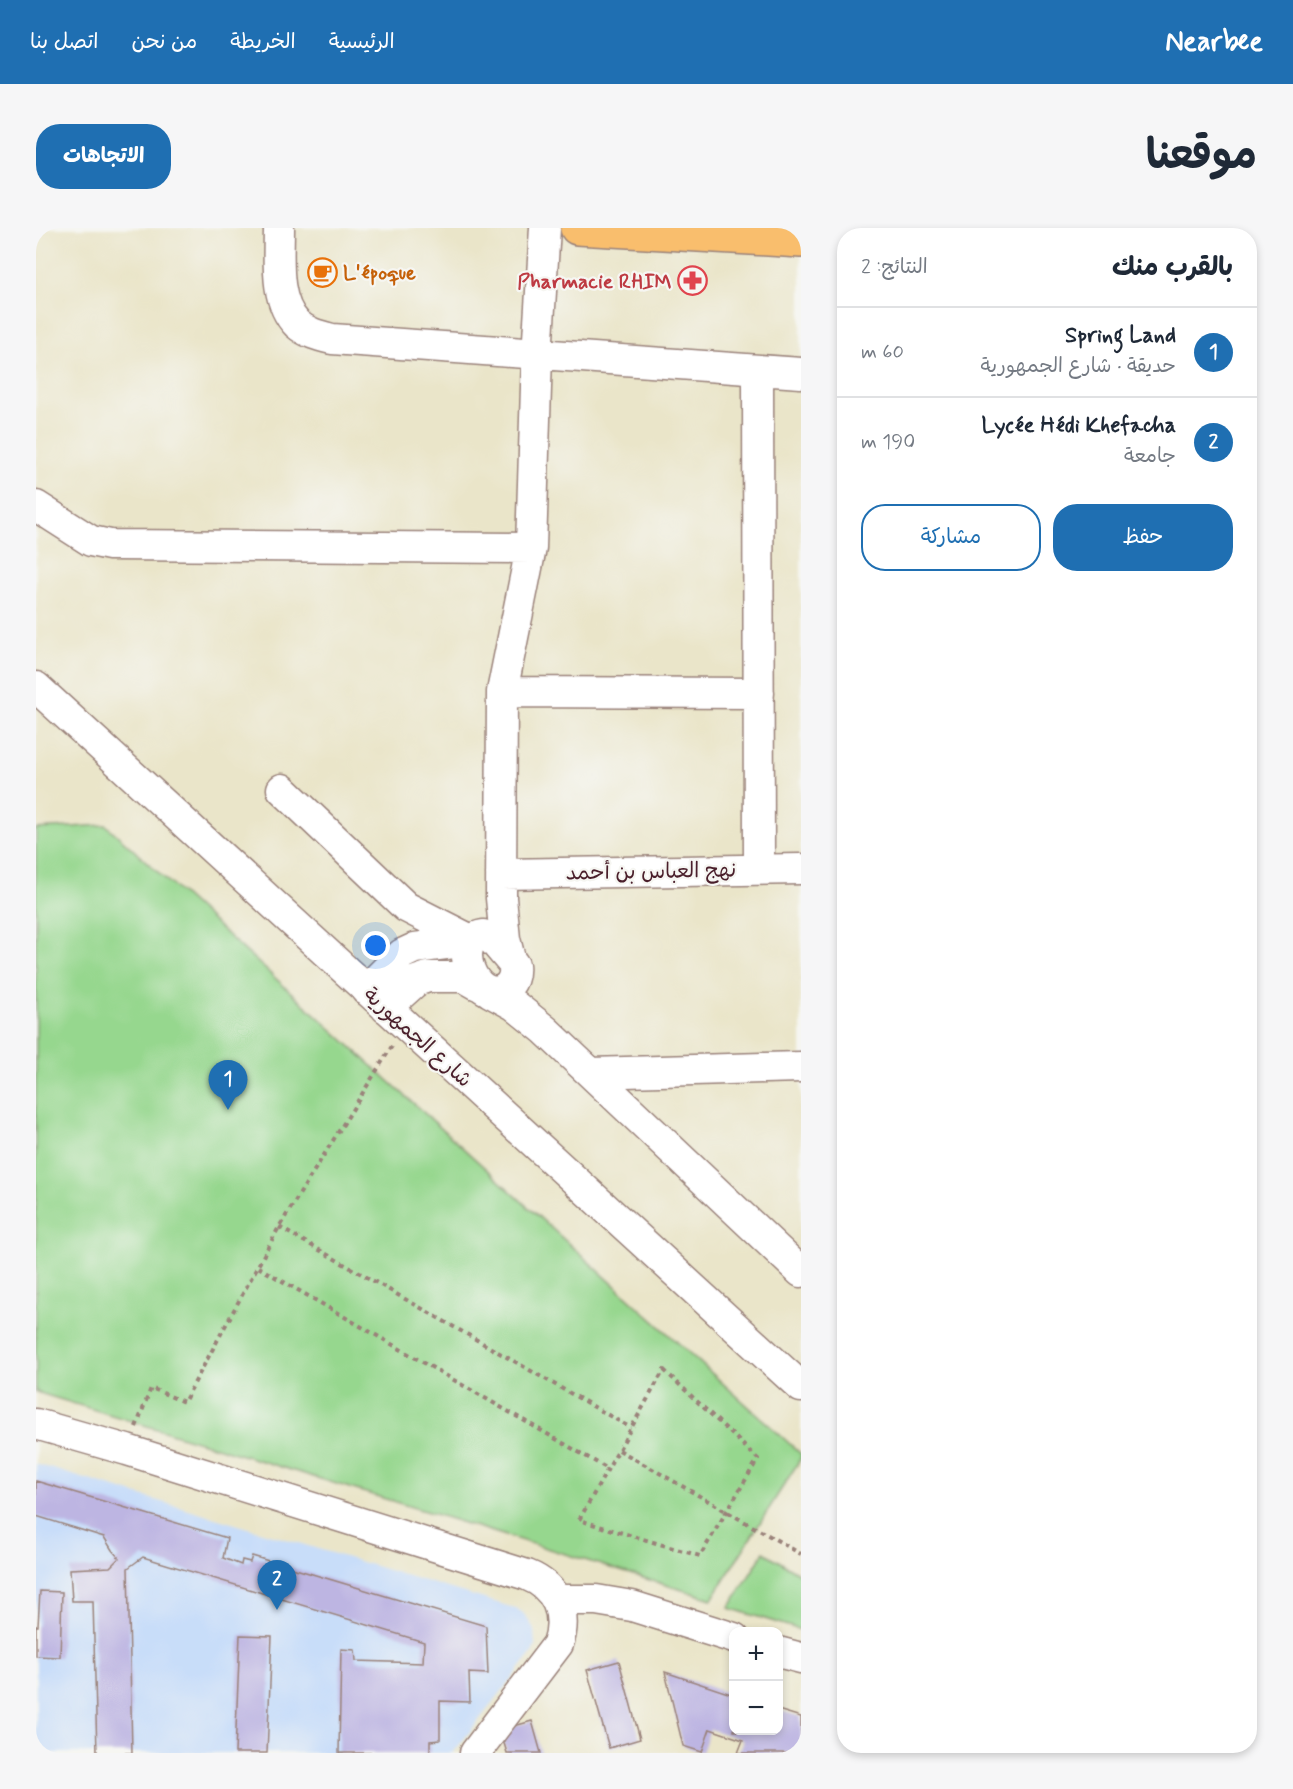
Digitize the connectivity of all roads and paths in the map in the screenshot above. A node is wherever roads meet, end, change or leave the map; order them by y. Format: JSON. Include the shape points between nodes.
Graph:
{"nodes":[{"id":1,"x":279,"y":228,"type":"edge"},
{"id":2,"x":546,"y":228,"type":"edge"},
{"id":3,"x":577,"y":228,"type":"edge"},
{"id":4,"x":801,"y":241,"type":"edge"},
{"id":5,"x":537,"y":355,"type":"junction"},
{"id":6,"x":758,"y":371,"type":"junction"},
{"id":7,"x":801,"y":373,"type":"edge"},
{"id":8,"x":36,"y":506,"type":"edge"},
{"id":9,"x":531,"y":548,"type":"junction"},
{"id":10,"x":36,"y":687,"type":"edge"},
{"id":11,"x":502,"y":692,"type":"junction"},
{"id":12,"x":759,"y":693,"type":"junction"},
{"id":13,"x":282,"y":789,"type":"dead end"},
{"id":14,"x":759,"y":869,"type":"junction"},
{"id":15,"x":801,"y":869,"type":"edge"},
{"id":16,"x":501,"y":886,"type":"junction"},
{"id":17,"x":471,"y":940,"type":"junction"},
{"id":18,"x":512,"y":965,"type":"junction"},
{"id":19,"x":484,"y":988,"type":"junction"},
{"id":20,"x":386,"y":1008,"type":"junction"},
{"id":21,"x":545,"y":1030,"type":"junction"},
{"id":22,"x":801,"y":1067,"type":"edge"},
{"id":23,"x":591,"y":1073,"type":"junction"},
{"id":24,"x":279,"y":1227,"type":"junction"},
{"id":25,"x":257,"y":1267,"type":"junction"},
{"id":26,"x":801,"y":1272,"type":"edge"},
{"id":27,"x":801,"y":1387,"type":"edge"},
{"id":28,"x":36,"y":1424,"type":"edge"},
{"id":29,"x":631,"y":1428,"type":"junction"},
{"id":30,"x":127,"y":1450,"type":"junction"},
{"id":31,"x":619,"y":1450,"type":"junction"},
{"id":32,"x":608,"y":1469,"type":"junction"},
{"id":33,"x":726,"y":1512,"type":"junction"},
{"id":34,"x":801,"y":1554,"type":"edge"},
{"id":35,"x":557,"y":1600,"type":"junction"},
{"id":36,"x":729,"y":1636,"type":"edge"},
{"id":37,"x":783,"y":1653,"type":"edge"},
{"id":38,"x":801,"y":1658,"type":"edge"},
{"id":39,"x":475,"y":1753,"type":"edge"}],
"edges":[{"from":1,"to":5,"type":"street","via":[[279,275],[287,309],[297,324],[312,334],[332,339]]},
{"from":2,"to":5,"type":"street"},
{"from":3,"to":4,"type":"main road"},
{"from":5,"to":6,"type":"street"},
{"from":5,"to":9,"type":"street"},
{"from":6,"to":7,"type":"street"},
{"from":6,"to":12,"type":"street"},
{"from":8,"to":9,"type":"street","via":[[91,541],[110,545]]},
{"from":9,"to":11,"type":"street"},
{"from":10,"to":20,"type":"street","name":"شارع الجمهورية"},
{"from":11,"to":12,"type":"street"},
{"from":11,"to":16,"type":"street"},
{"from":12,"to":14,"type":"street"},
{"from":13,"to":17,"type":"street","via":[[406,907]]},
{"from":14,"to":15,"type":"street","name":"نهج العباس بن أحمد"},
{"from":14,"to":16,"type":"street","name":"نهج العباس بن أحمد"},
{"from":16,"to":17,"type":"street","via":[[495,915]]},
{"from":16,"to":18,"type":"street","via":[[505,939]]},
{"from":17,"to":18,"type":"street","via":[[488,936]]},
{"from":17,"to":19,"type":"street","via":[[467,956],[474,980]]},
{"from":17,"to":20,"type":"street","via":[[415,948],[402,954]]},
{"from":18,"to":19,"type":"street","via":[[509,985],[504,989]]},
{"from":18,"to":21,"type":"street"},
{"from":19,"to":20,"type":"street","via":[[464,977],[428,977],[416,981]]},
{"from":19,"to":21,"type":"street","via":[[514,1005]]},
{"from":20,"to":24,"type":"path"},
{"from":20,"to":27,"type":"street","name":"شارع الجمهورية"},
{"from":21,"to":23,"type":"street"},
{"from":22,"to":23,"type":"street"},
{"from":23,"to":26,"type":"street"},
{"from":24,"to":25,"type":"path"},
{"from":24,"to":29,"type":"path"},
{"from":25,"to":30,"type":"path","via":[[184,1402],[151,1388]]},
{"from":25,"to":32,"type":"path"},
{"from":28,"to":30,"type":"street"},
{"from":29,"to":31,"type":"path"},
{"from":29,"to":33,"type":"path","via":[[664,1370],[758,1459]]},
{"from":30,"to":35,"type":"street","via":[[527,1575],[542,1582]]},
{"from":31,"to":32,"type":"path"},
{"from":31,"to":33,"type":"path"},
{"from":32,"to":33,"type":"path","via":[[579,1520],[700,1556]]},
{"from":33,"to":34,"type":"path"},
{"from":35,"to":36,"type":"street","via":[[596,1600],[632,1606]]},
{"from":35,"to":39,"type":"street","via":[[562,1628],[554,1651]]},
{"from":37,"to":38,"type":"street"}]}
